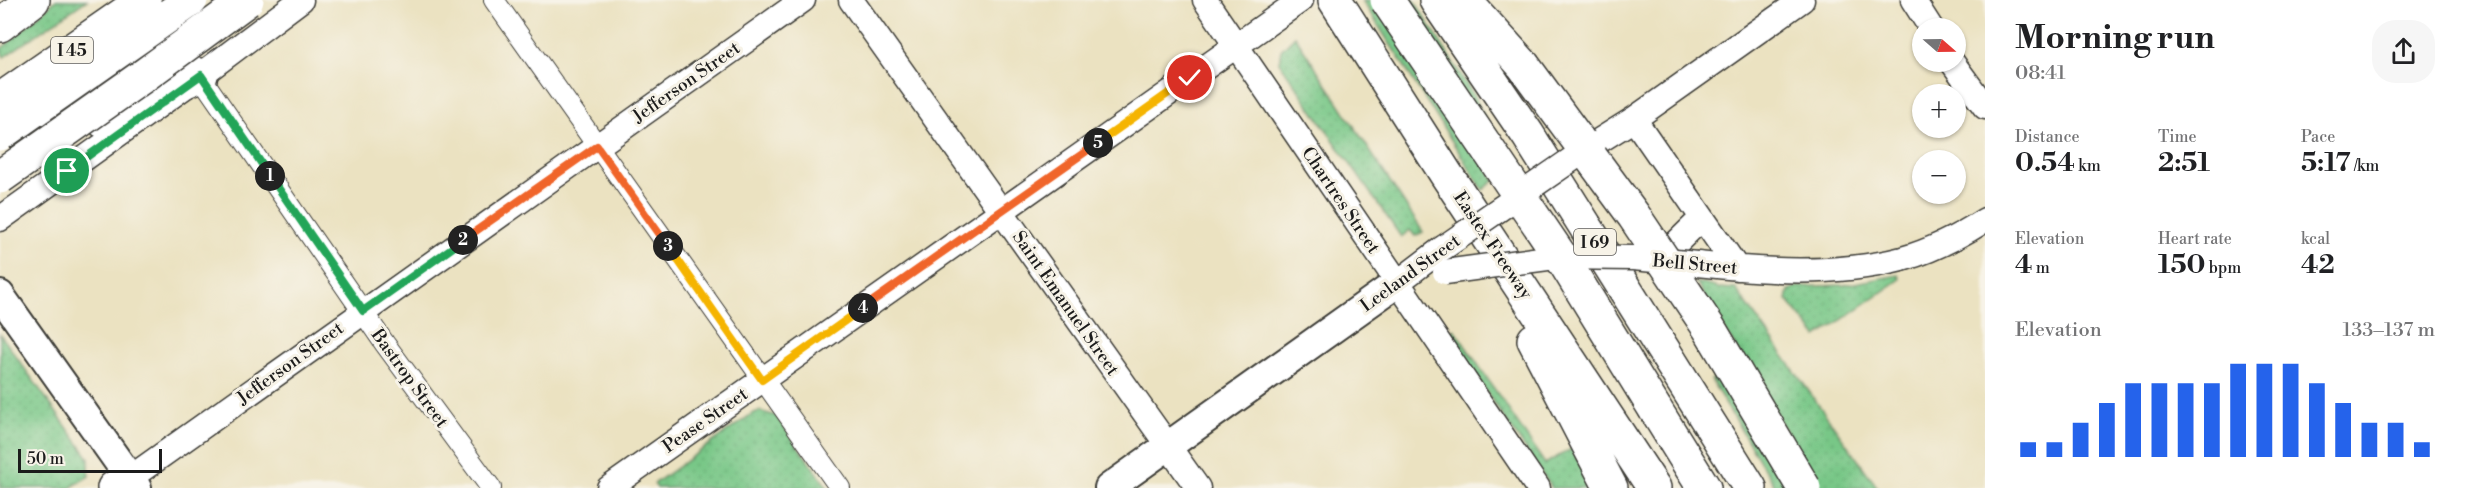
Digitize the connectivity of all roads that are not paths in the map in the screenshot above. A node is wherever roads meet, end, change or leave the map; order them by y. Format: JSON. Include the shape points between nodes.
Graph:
{"nodes":[{"id":1,"x":21,"y":0,"type":"edge"},
{"id":2,"x":33,"y":0,"type":"edge"},
{"id":3,"x":146,"y":0,"type":"edge"},
{"id":4,"x":191,"y":0,"type":"edge"},
{"id":5,"x":247,"y":0,"type":"edge"},
{"id":6,"x":301,"y":0,"type":"edge"},
{"id":7,"x":494,"y":0,"type":"edge"},
{"id":8,"x":803,"y":0,"type":"edge"},
{"id":9,"x":851,"y":0,"type":"edge"},
{"id":10,"x":1205,"y":0,"type":"edge"},
{"id":11,"x":1301,"y":0,"type":"edge"},
{"id":12,"x":1335,"y":0,"type":"edge"},
{"id":13,"x":1388,"y":0,"type":"edge"},
{"id":14,"x":1436,"y":0,"type":"edge"},
{"id":15,"x":1464,"y":0,"type":"edge"},
{"id":16,"x":1487,"y":0,"type":"edge"},
{"id":17,"x":1802,"y":0,"type":"edge"},
{"id":18,"x":1913,"y":0,"type":"edge"},
{"id":19,"x":0,"y":18,"type":"edge"},
{"id":20,"x":1924,"y":18,"type":"edge"},
{"id":21,"x":0,"y":25,"type":"edge"},
{"id":22,"x":1237,"y":45,"type":"junction"},
{"id":23,"x":1523,"y":65,"type":"junction"},
{"id":24,"x":1959,"y":72,"type":"edge"},
{"id":25,"x":201,"y":75,"type":"junction"},
{"id":26,"x":0,"y":87,"type":"edge"},
{"id":27,"x":0,"y":100,"type":"edge"},
{"id":28,"x":1985,"y":107,"type":"edge"},
{"id":29,"x":1634,"y":119,"type":"junction"},
{"id":30,"x":0,"y":134,"type":"edge"},
{"id":31,"x":597,"y":146,"type":"junction"},
{"id":32,"x":14,"y":174,"type":"edge"},
{"id":33,"x":1446,"y":174,"type":"junction"},
{"id":34,"x":0,"y":191,"type":"edge"},
{"id":35,"x":1001,"y":211,"type":"junction"},
{"id":36,"x":1702,"y":218,"type":"junction"},
{"id":37,"x":0,"y":219,"type":"edge"},
{"id":38,"x":1985,"y":220,"type":"edge"},
{"id":39,"x":1444,"y":260,"type":"junction"},
{"id":40,"x":1658,"y":261,"type":"junction"},
{"id":41,"x":1737,"y":268,"type":"junction"},
{"id":42,"x":1397,"y":284,"type":"junction"},
{"id":43,"x":0,"y":295,"type":"edge"},
{"id":44,"x":363,"y":311,"type":"junction"},
{"id":45,"x":762,"y":380,"type":"junction"},
{"id":46,"x":1168,"y":446,"type":"junction"},
{"id":47,"x":127,"y":485,"type":"edge"},
{"id":48,"x":491,"y":488,"type":"edge"},
{"id":49,"x":609,"y":488,"type":"edge"},
{"id":50,"x":840,"y":488,"type":"edge"},
{"id":51,"x":1109,"y":488,"type":"edge"},
{"id":52,"x":1198,"y":488,"type":"edge"},
{"id":53,"x":1538,"y":488,"type":"edge"},
{"id":54,"x":1611,"y":488,"type":"edge"},
{"id":55,"x":1654,"y":488,"type":"edge"},
{"id":56,"x":1704,"y":488,"type":"edge"},
{"id":57,"x":1750,"y":488,"type":"edge"},
{"id":58,"x":1804,"y":488,"type":"edge"}],
"edges":[{"from":1,"to":19,"type":"highway"},
{"from":2,"to":21,"type":"highway"},
{"from":3,"to":25,"type":"street","name":"Bastrop Street"},
{"from":3,"to":27,"type":"highway","number":"I 45","bridge":true},
{"from":4,"to":30,"type":"highway","bridge":true},
{"from":5,"to":32,"type":"highway","bridge":true},
{"from":6,"to":25,"type":"street"},
{"from":7,"to":31,"type":"street"},
{"from":8,"to":31,"type":"street","name":"Jefferson Street"},
{"from":9,"to":35,"type":"street","name":"Saint Emanuel Street"},
{"from":10,"to":22,"type":"street","name":"Chartres Street"},
{"from":11,"to":22,"type":"street","name":"Pease Street"},
{"from":12,"to":33,"type":"highway","name":"Eastex Freeway"},
{"from":13,"to":56,"type":"highway","bridge":true,"via":[[1567,266]]},
{"from":14,"to":57,"type":"highway","number":"I 69","via":[[1528,135]]},
{"from":15,"to":23,"type":"highway"},
{"from":16,"to":23,"type":"highway"},
{"from":17,"to":29,"type":"street","name":"Leeland Street"},
{"from":18,"to":20,"type":"street"},
{"from":22,"to":35,"type":"street","name":"Pease Street"},
{"from":22,"to":42,"type":"street","name":"Chartres Street"},
{"from":23,"to":58,"type":"highway","bridge":true,"via":[[1634,216],[1703,319]]},
{"from":24,"to":28,"type":"street"},
{"from":25,"to":32,"type":"highway","via":[[128,103]]},
{"from":25,"to":37,"type":"street"},
{"from":25,"to":44,"type":"street","name":"Bastrop Street"},
{"from":26,"to":32,"type":"highway","via":[[36,143],[35,159]]},
{"from":29,"to":36,"type":"street"},
{"from":29,"to":39,"type":"street","name":"Leeland Street","bridge":true,"via":[[1594,144]]},
{"from":31,"to":44,"type":"street","name":"Jefferson Street"},
{"from":31,"to":45,"type":"street"},
{"from":32,"to":34,"type":"highway"},
{"from":33,"to":54,"type":"highway"},
{"from":33,"to":55,"type":"highway","name":"Eastex Freeway"},
{"from":35,"to":45,"type":"street","name":"Pease Street"},
{"from":35,"to":46,"type":"street","name":"Saint Emanuel Street"},
{"from":36,"to":40,"type":"street"},
{"from":36,"to":41,"type":"street"},
{"from":38,"to":41,"type":"street","name":"Bell Street","via":[[1902,259],[1835,269]]},
{"from":39,"to":40,"type":"street","name":"Bell Street","bridge":true,"via":[[1555,257]]},
{"from":39,"to":42,"type":"street","name":"Bell Street"},
{"from":40,"to":41,"type":"street","name":"Bell Street","bridge":true},
{"from":42,"to":46,"type":"main road","name":"Leeland Street"},
{"from":42,"to":53,"type":"street","name":"Chartres Street"},
{"from":43,"to":47,"type":"main road"},
{"from":44,"to":47,"type":"street","name":"Jefferson Street"},
{"from":44,"to":48,"type":"street","name":"Bastrop Street"},
{"from":45,"to":49,"type":"street","name":"Pease Street"},
{"from":45,"to":50,"type":"street"},
{"from":46,"to":51,"type":"main road","name":"Leeland Street"},
{"from":46,"to":52,"type":"street","name":"Saint Emanuel Street"}]}
